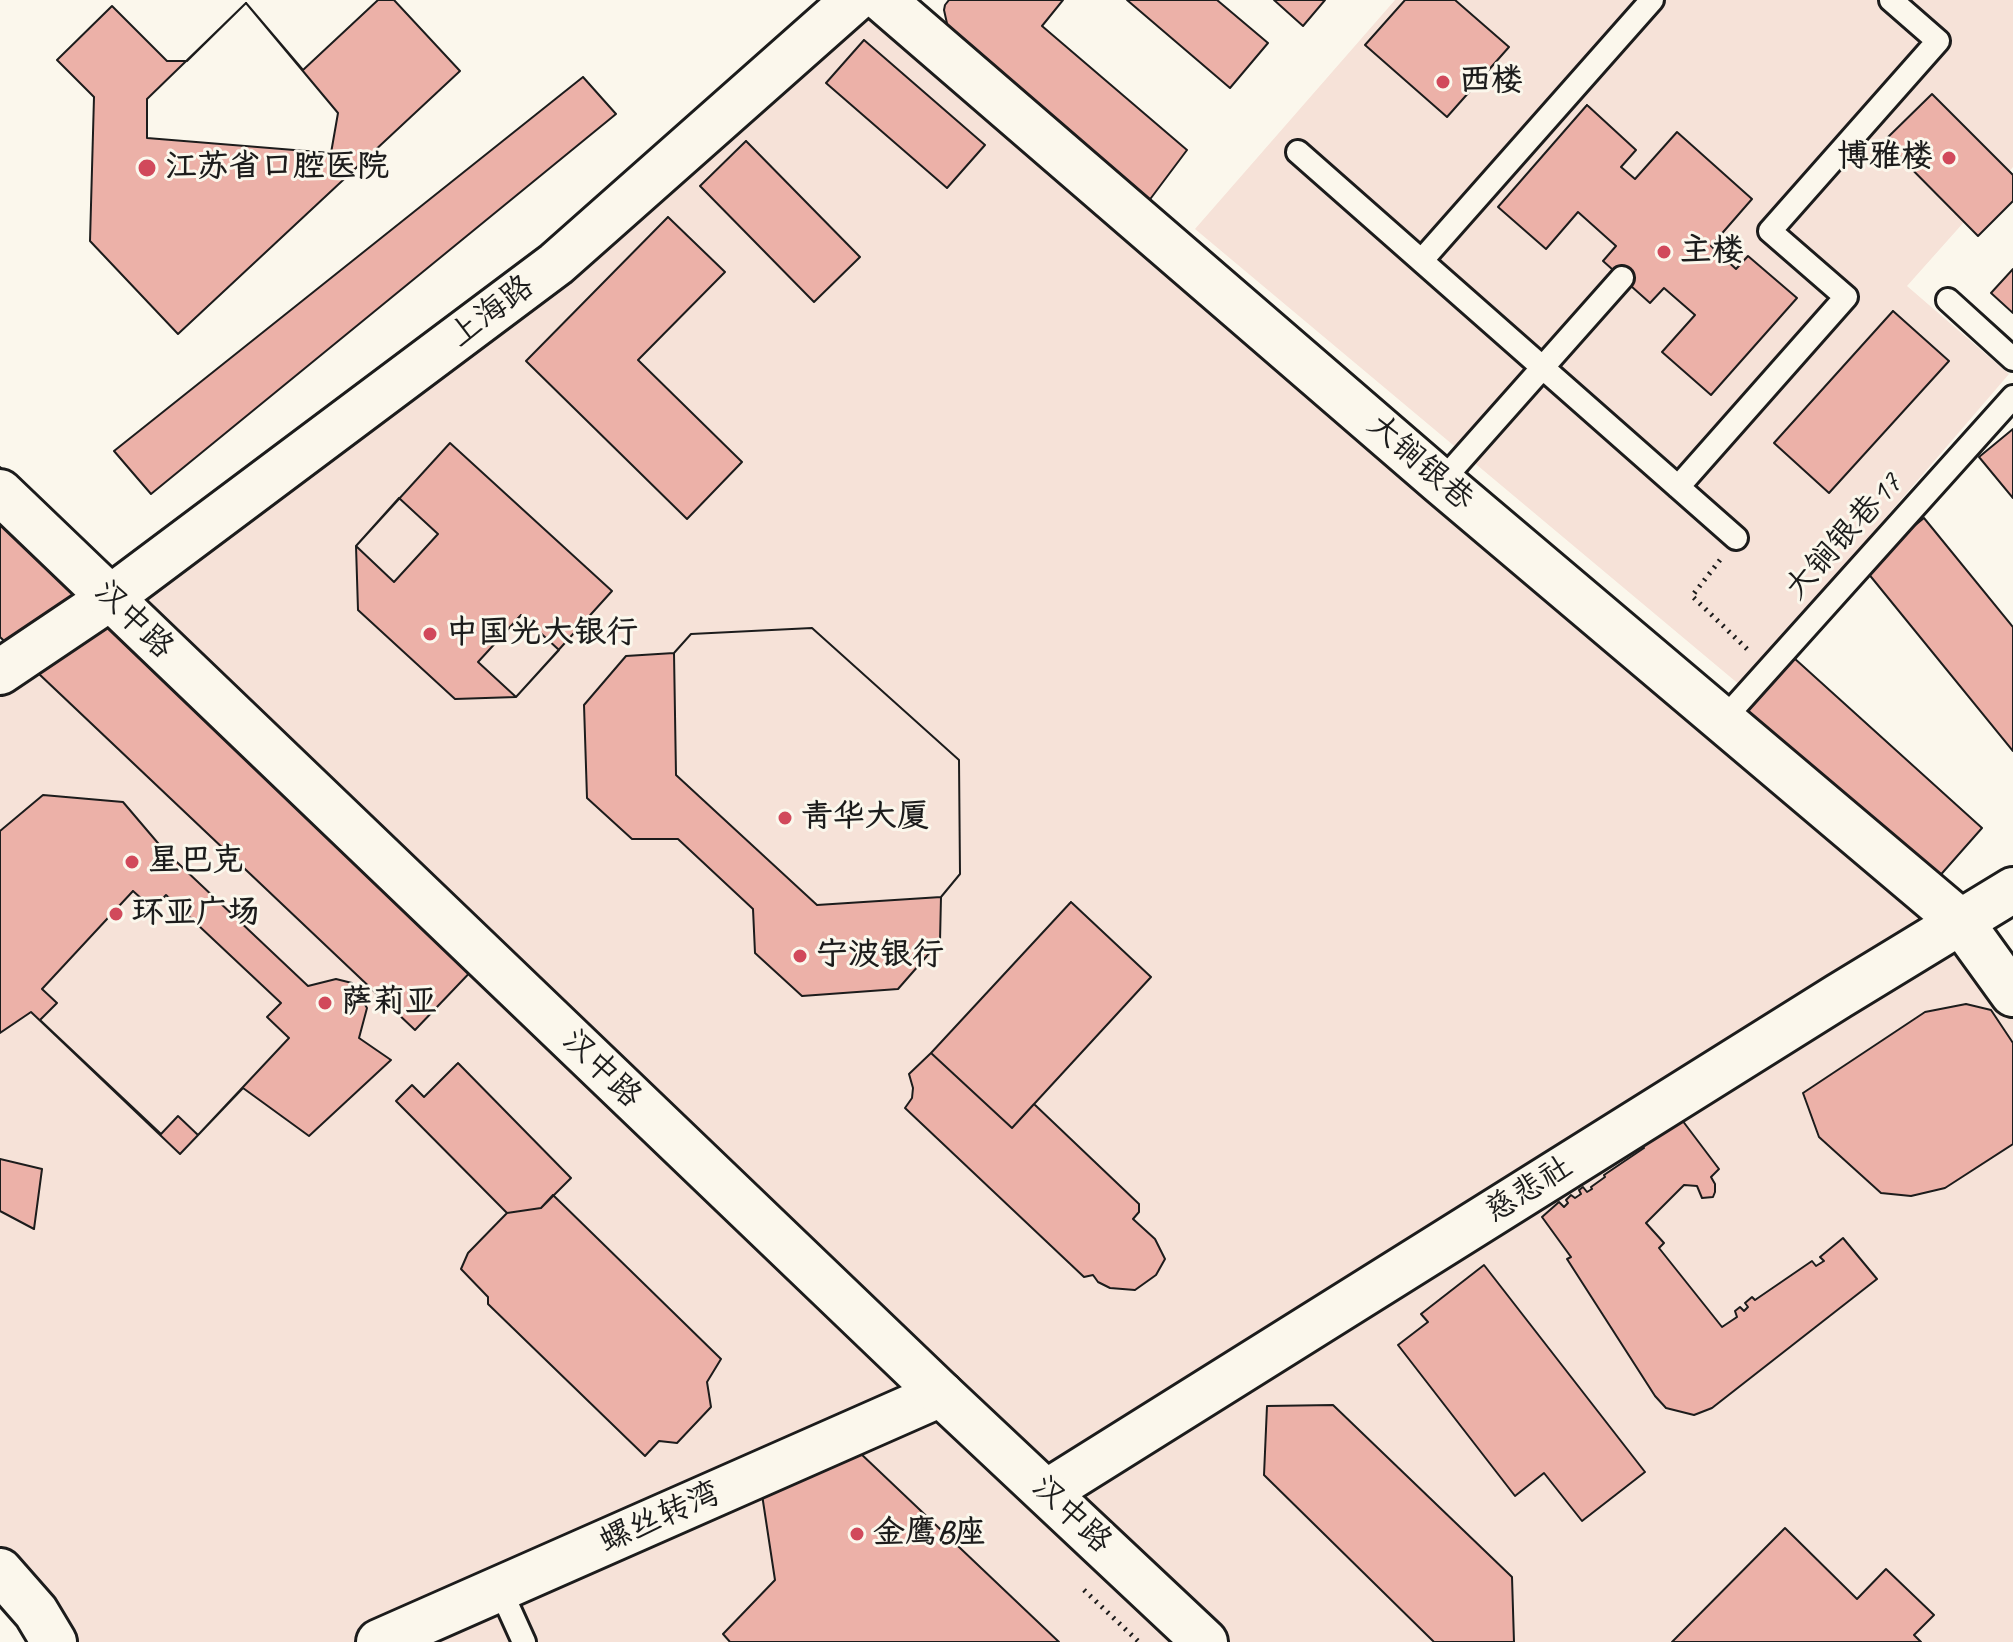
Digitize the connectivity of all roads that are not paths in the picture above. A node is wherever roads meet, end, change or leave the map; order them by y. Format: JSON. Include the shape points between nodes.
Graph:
{"nodes":[{"id":1,"x":854,"y":0,"type":"edge"},
{"id":2,"x":883,"y":0,"type":"edge"},
{"id":3,"x":1652,"y":0,"type":"edge"},
{"id":4,"x":1891,"y":0,"type":"edge"},
{"id":5,"x":1298,"y":152,"type":"dead end"},
{"id":6,"x":1422,"y":260,"type":"junction"},
{"id":7,"x":1622,"y":278,"type":"dead end"},
{"id":8,"x":1948,"y":300,"type":"dead end"},
{"id":9,"x":2013,"y":359,"type":"edge"},
{"id":10,"x":1542,"y":367,"type":"junction"},
{"id":11,"x":2013,"y":397,"type":"edge"},
{"id":12,"x":1441,"y":482,"type":"junction"},
{"id":13,"x":1678,"y":487,"type":"junction"},
{"id":14,"x":0,"y":492,"type":"edge"},
{"id":15,"x":1736,"y":538,"type":"road end"},
{"id":16,"x":110,"y":598,"type":"junction"},
{"id":17,"x":0,"y":672,"type":"edge"},
{"id":18,"x":1723,"y":720,"type":"junction"},
{"id":19,"x":2013,"y":890,"type":"edge"},
{"id":20,"x":1961,"y":922,"type":"junction"},
{"id":21,"x":2013,"y":994,"type":"edge"},
{"id":22,"x":941,"y":1394,"type":"junction"},
{"id":23,"x":1047,"y":1492,"type":"junction"},
{"id":24,"x":0,"y":1571,"type":"edge"},
{"id":25,"x":500,"y":1589,"type":"junction"},
{"id":26,"x":54,"y":1642,"type":"edge"},
{"id":27,"x":379,"y":1642,"type":"edge"},
{"id":28,"x":524,"y":1642,"type":"edge"},
{"id":29,"x":1205,"y":1642,"type":"edge"}],
"edges":[{"from":1,"to":16,"type":"street","name":"上海路","via":[[556,264]]},
{"from":2,"to":12,"type":"street","name":"大锏银巷"},
{"from":3,"to":6,"type":"lane"},
{"from":4,"to":13,"type":"lane","via":[[1938,41],[1770,231],[1846,297]]},
{"from":5,"to":6,"type":"lane"},
{"from":6,"to":10,"type":"lane"},
{"from":7,"to":10,"type":"lane"},
{"from":8,"to":9,"type":"lane"},
{"from":10,"to":12,"type":"lane"},
{"from":10,"to":13,"type":"lane"},
{"from":11,"to":18,"type":"lane","name":"大锏银巷17"},
{"from":12,"to":18,"type":"street","name":"大锏银巷"},
{"from":13,"to":15,"type":"lane"},
{"from":14,"to":16,"type":"street","name":"汉中路"},
{"from":16,"to":17,"type":"street","name":"上海路"},
{"from":16,"to":22,"type":"street","name":"汉中路"},
{"from":18,"to":20,"type":"street","name":"大锏银巷"},
{"from":19,"to":20,"type":"street","name":"慈悲社"},
{"from":20,"to":21,"type":"street","name":"大锏银巷"},
{"from":20,"to":23,"type":"street","name":"慈悲社"},
{"from":22,"to":23,"type":"street","name":"汉中路"},
{"from":22,"to":25,"type":"street","name":"螺丝转湾"},
{"from":23,"to":29,"type":"street","name":"汉中路"},
{"from":24,"to":26,"type":"street"},
{"from":25,"to":27,"type":"street","name":"螺丝转湾"},
{"from":25,"to":28,"type":"lane"}]}
